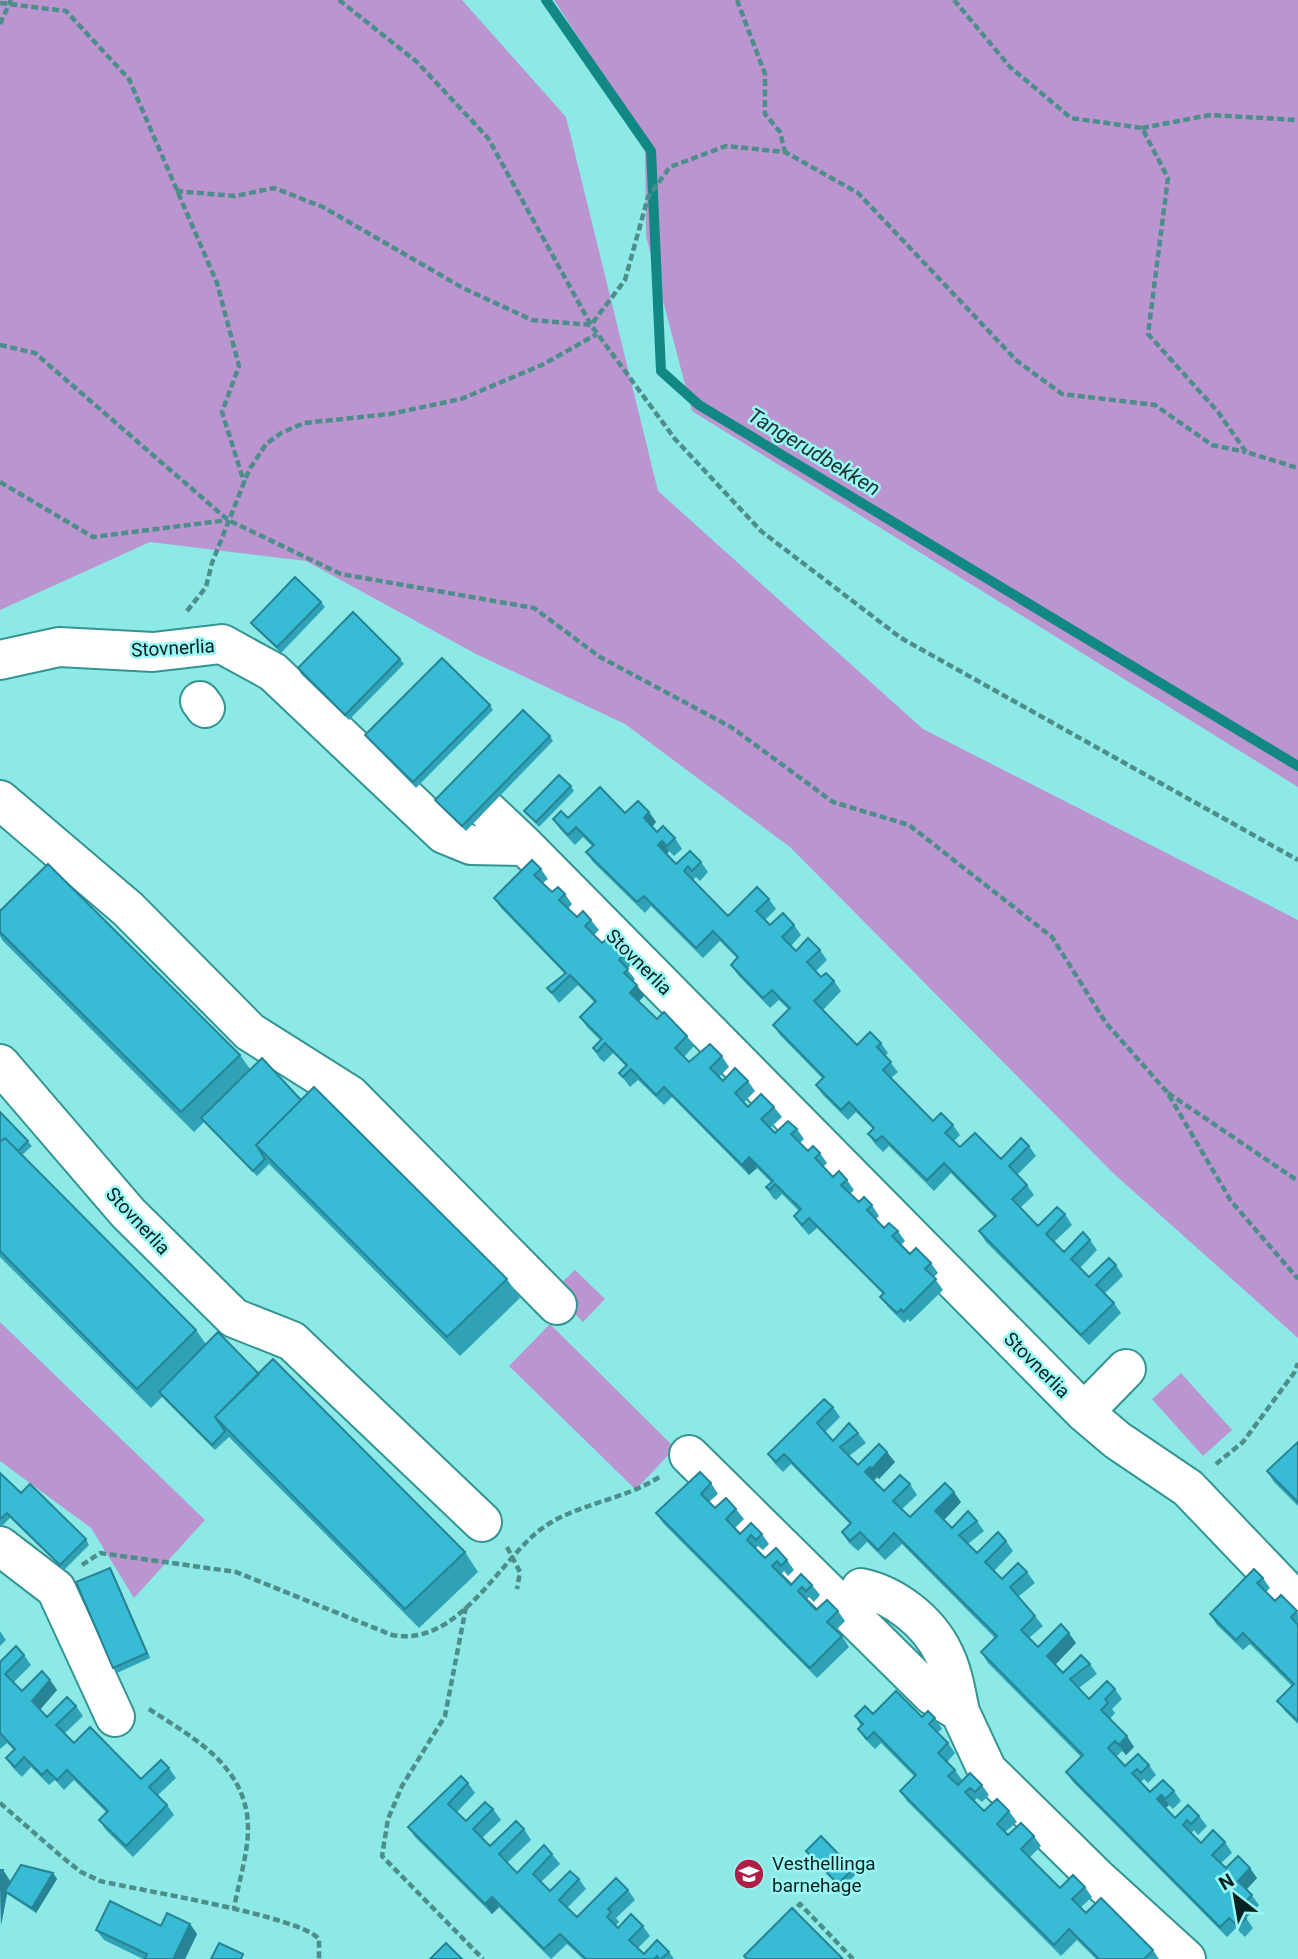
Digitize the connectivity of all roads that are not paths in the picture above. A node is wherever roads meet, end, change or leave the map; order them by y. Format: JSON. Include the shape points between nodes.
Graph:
{"nodes":[{"id":1,"x":0,"y":660,"type":"edge"},
{"id":2,"x":0,"y":800,"type":"edge"},
{"id":3,"x":488,"y":811,"type":"edge"},
{"id":4,"x":525,"y":846,"type":"junction"},
{"id":5,"x":0,"y":1063,"type":"edge"},
{"id":6,"x":557,"y":1305,"type":"dead end"},
{"id":7,"x":1126,"y":1369,"type":"dead end"},
{"id":8,"x":1084,"y":1412,"type":"junction"},
{"id":9,"x":689,"y":1455,"type":"road end"},
{"id":10,"x":482,"y":1522,"type":"road end"},
{"id":11,"x":0,"y":1546,"type":"edge"},
{"id":12,"x":861,"y":1588,"type":"dead end"},
{"id":13,"x":1298,"y":1603,"type":"edge"},
{"id":14,"x":128,"y":1711,"type":"road end"},
{"id":15,"x":960,"y":1712,"type":"junction"},
{"id":16,"x":1186,"y":1959,"type":"edge"}],
"edges":[{"from":1,"to":4,"type":"street","name":"Stovnerlia","via":[[59,648],[153,652],[222,645],[272,672],[444,834],[471,845]]},
{"from":2,"to":6,"type":"street","via":[[128,909],[250,1032],[351,1095]]},
{"from":3,"to":4,"type":"street"},
{"from":4,"to":8,"type":"street","name":"Stovnerlia"},
{"from":5,"to":10,"type":"street","name":"Stovnerlia","via":[[128,1213],[234,1318],[292,1340]]},
{"from":7,"to":8,"type":"street"},
{"from":8,"to":13,"type":"street","name":"Stovnerlia","via":[[1188,1488]]},
{"from":9,"to":15,"type":"street","via":[[932,1695]]},
{"from":11,"to":14,"type":"street","via":[[56,1589]]},
{"from":12,"to":15,"type":"street","via":[[889,1596],[932,1635],[945,1655]]},
{"from":15,"to":16,"type":"street","via":[[987,1770]]}]}
